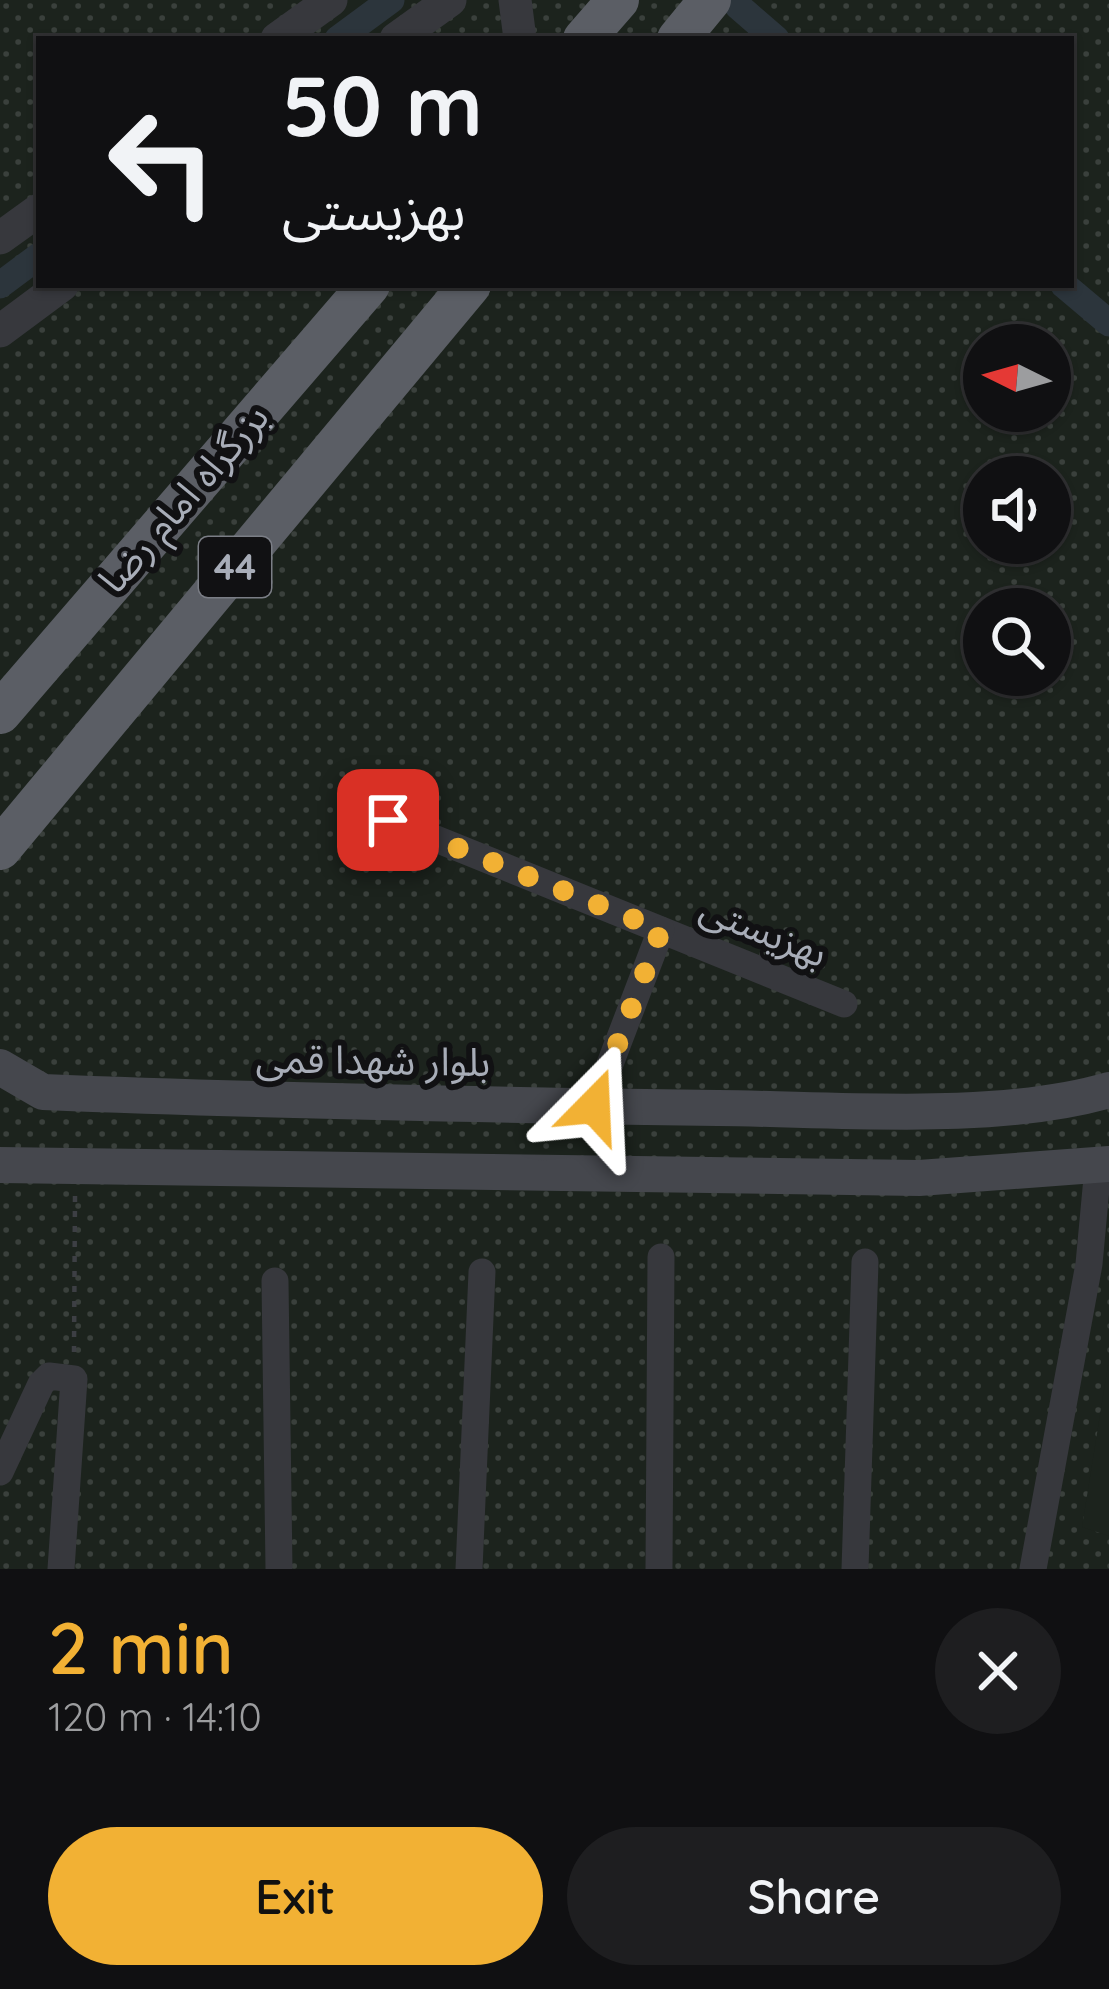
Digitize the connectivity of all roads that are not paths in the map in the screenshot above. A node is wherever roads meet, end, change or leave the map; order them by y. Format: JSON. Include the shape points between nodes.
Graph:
{"nodes":[{"id":1,"x":331,"y":0,"type":"edge"},
{"id":2,"x":450,"y":0,"type":"edge"},
{"id":3,"x":515,"y":0,"type":"edge"},
{"id":4,"x":618,"y":0,"type":"edge"},
{"id":5,"x":710,"y":0,"type":"edge"},
{"id":6,"x":281,"y":36,"type":"edge"},
{"id":7,"x":400,"y":36,"type":"edge"},
{"id":8,"x":520,"y":36,"type":"edge"},
{"id":9,"x":587,"y":36,"type":"edge"},
{"id":10,"x":680,"y":36,"type":"edge"},
{"id":11,"x":36,"y":212,"type":"edge"},
{"id":12,"x":0,"y":238,"type":"edge"},
{"id":13,"x":58,"y":288,"type":"edge"},
{"id":14,"x":366,"y":288,"type":"edge"},
{"id":15,"x":468,"y":288,"type":"edge"},
{"id":16,"x":0,"y":331,"type":"edge"},
{"id":17,"x":8,"y":700,"type":"edge"},
{"id":18,"x":388,"y":820,"type":"dead end"},
{"id":19,"x":0,"y":849,"type":"edge"},
{"id":20,"x":661,"y":930,"type":"junction"},
{"id":21,"x":844,"y":1004,"type":"dead end"},
{"id":22,"x":8,"y":1080,"type":"edge"},
{"id":23,"x":1109,"y":1090,"type":"edge"},
{"id":24,"x":594,"y":1106,"type":"junction"},
{"id":25,"x":0,"y":1165,"type":"edge"},
{"id":26,"x":1104,"y":1166,"type":"edge"},
{"id":27,"x":661,"y":1257,"type":"dead end"},
{"id":28,"x":865,"y":1262,"type":"dead end"},
{"id":29,"x":482,"y":1272,"type":"dead end"},
{"id":30,"x":275,"y":1281,"type":"dead end"},
{"id":31,"x":0,"y":1472,"type":"edge"},
{"id":32,"x":61,"y":1569,"type":"edge"},
{"id":33,"x":278,"y":1569,"type":"edge"},
{"id":34,"x":469,"y":1569,"type":"edge"},
{"id":35,"x":659,"y":1569,"type":"edge"},
{"id":36,"x":855,"y":1569,"type":"edge"},
{"id":37,"x":1033,"y":1569,"type":"edge"}],
"edges":[{"from":1,"to":6,"type":"street"},
{"from":2,"to":7,"type":"street"},
{"from":3,"to":8,"type":"street"},
{"from":4,"to":9,"type":"highway"},
{"from":5,"to":10,"type":"highway"},
{"from":11,"to":12,"type":"street"},
{"from":13,"to":16,"type":"street"},
{"from":14,"to":17,"type":"highway","name":"بزرگراه امام رضا","number":"44"},
{"from":15,"to":19,"type":"highway","name":"بزرگراه امام رضا","number":"44"},
{"from":18,"to":20,"type":"street","name":"بهزیستی"},
{"from":20,"to":21,"type":"street","name":"بهزیستی"},
{"from":20,"to":24,"type":"street"},
{"from":22,"to":24,"type":"main road","name":"بلوار شهدا قمی","via":[[43,1092]]},
{"from":23,"to":24,"type":"main road","name":"بلوار شهدا قمی","via":[[1072,1101],[903,1110]]},
{"from":25,"to":26,"type":"main road","via":[[919,1178]]},
{"from":26,"to":37,"type":"street"},
{"from":27,"to":35,"type":"street"},
{"from":28,"to":36,"type":"street"},
{"from":29,"to":34,"type":"street"},
{"from":30,"to":33,"type":"street"},
{"from":31,"to":32,"type":"street","via":[[41,1384],[49,1376],[74,1379]]}]}
